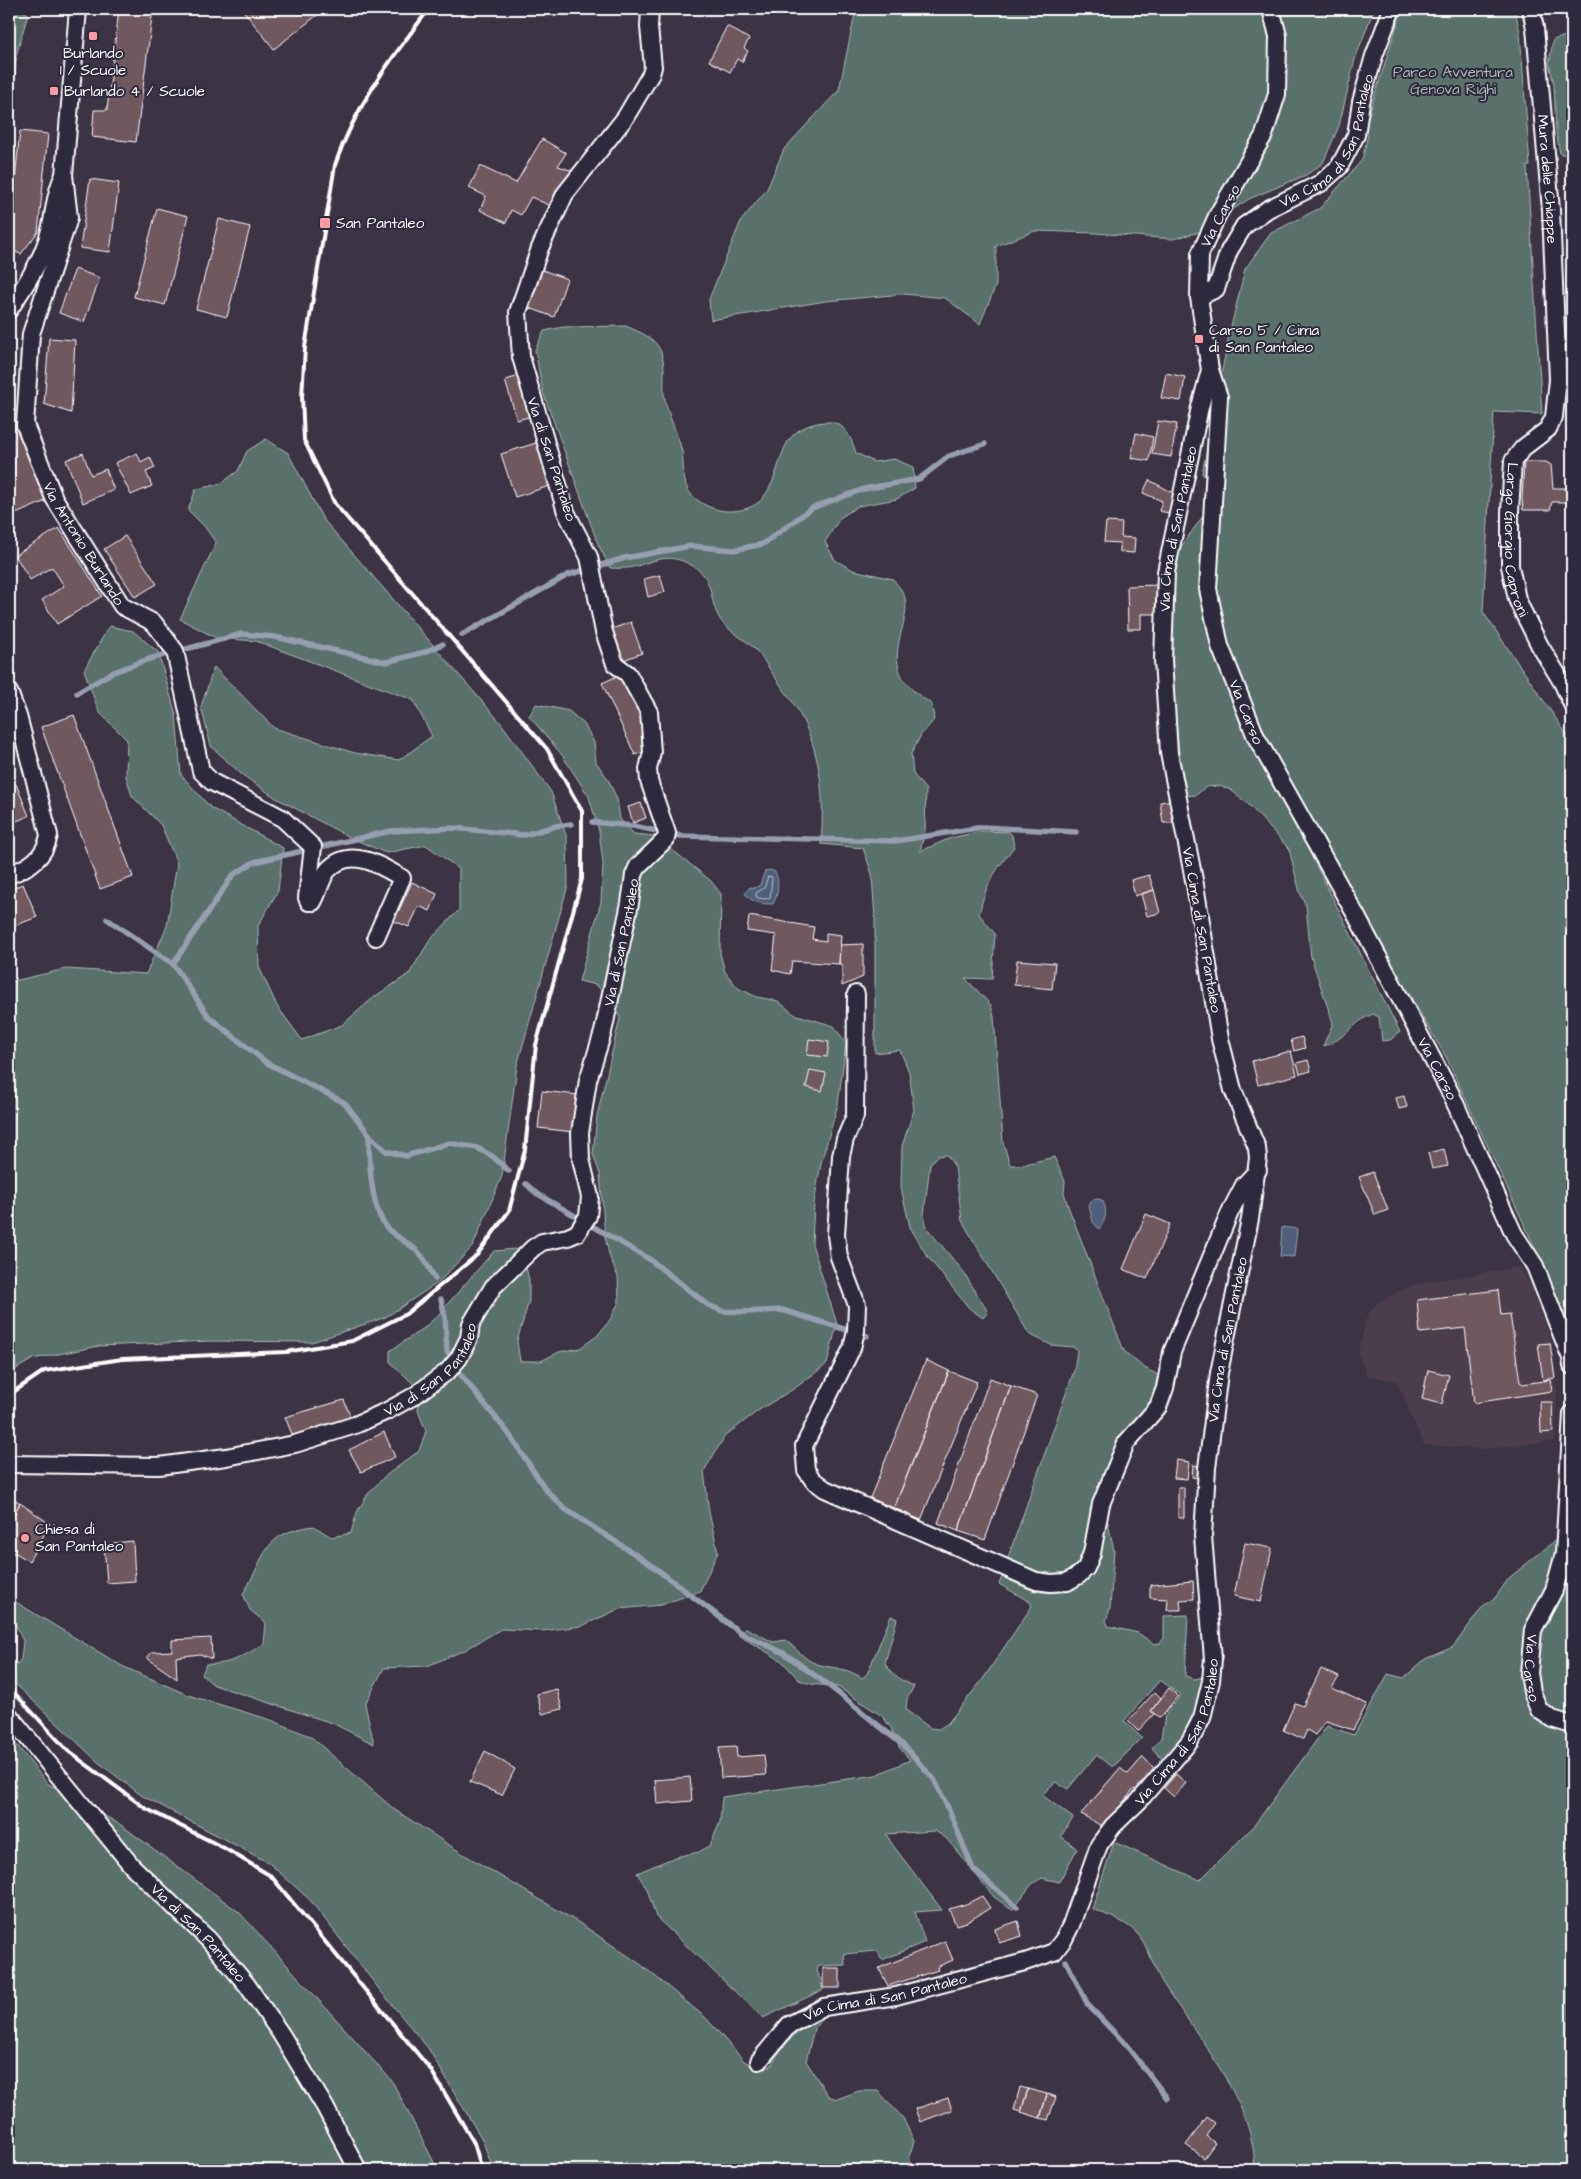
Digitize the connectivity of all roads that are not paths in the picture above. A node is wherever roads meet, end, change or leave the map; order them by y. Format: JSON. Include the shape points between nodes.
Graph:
{"nodes":[{"id":1,"x":78,"y":9,"type":"edge"},
{"id":2,"x":650,"y":9,"type":"edge"},
{"id":3,"x":1271,"y":9,"type":"edge"},
{"id":4,"x":1392,"y":9,"type":"edge"},
{"id":5,"x":1530,"y":9,"type":"edge"},
{"id":6,"x":64,"y":175,"type":"junction"},
{"id":7,"x":1199,"y":297,"type":"junction"},
{"id":8,"x":9,"y":310,"type":"edge"},
{"id":9,"x":1210,"y":370,"type":"junction"},
{"id":10,"x":1558,"y":380,"type":"joint"},
{"id":11,"x":1567,"y":681,"type":"edge"},
{"id":12,"x":9,"y":692,"type":"edge"},
{"id":13,"x":1572,"y":704,"type":"edge"},
{"id":14,"x":9,"y":875,"type":"edge"},
{"id":15,"x":376,"y":937,"type":"dead end"},
{"id":16,"x":856,"y":994,"type":"dead end"},
{"id":17,"x":1258,"y":1170,"type":"junction"},
{"id":18,"x":1572,"y":1366,"type":"edge"},
{"id":19,"x":1572,"y":1414,"type":"edge"},
{"id":20,"x":9,"y":1464,"type":"edge"},
{"id":21,"x":9,"y":1715,"type":"edge"},
{"id":22,"x":1572,"y":1725,"type":"edge"},
{"id":23,"x":759,"y":2061,"type":"dead end"},
{"id":24,"x":358,"y":2170,"type":"edge"}],
"edges":[{"from":1,"to":6,"type":"street","name":"Via Antonio Burlando"},
{"from":2,"to":20,"type":"street","name":"Via di San Pantaleo","via":[[651,74],[625,118],[565,194],[540,248],[518,312],[521,357],[566,512],[589,556],[604,632],[615,664],[628,674],[649,712],[652,752],[649,782],[667,833],[666,839],[638,866],[634,875],[603,1032],[588,1080],[580,1133],[581,1159],[590,1197],[588,1216],[576,1233],[542,1242],[533,1248],[493,1287],[471,1324],[469,1338],[459,1358],[448,1370],[414,1396],[355,1425],[295,1444],[158,1466]]},
{"from":3,"to":7,"type":"street","name":"Via Carso","via":[[1278,36],[1277,94],[1264,135],[1218,214],[1200,254]]},
{"from":4,"to":7,"type":"street","name":"Via Cima di San Pantaleo","via":[[1374,56],[1356,134],[1339,167],[1321,183],[1268,209],[1244,226],[1229,251],[1216,289]]},
{"from":5,"to":10,"type":"street","name":"Mura delle Chiappe","via":[[1535,28],[1550,202]]},
{"from":6,"to":8,"type":"street","via":[[56,193],[51,229],[39,263]]},
{"from":6,"to":15,"type":"street","name":"Via Antonio Burlando","via":[[69,218],[31,334],[25,425],[54,498],[122,606],[154,622],[175,651],[201,772],[212,782],[282,818],[313,847],[308,902],[313,902],[327,871],[348,859],[375,862],[402,878]]},
{"from":7,"to":9,"type":"street","name":"Via Carso"},
{"from":9,"to":17,"type":"street","name":"Via Cima di San Pantaleo","via":[[1166,572],[1163,660],[1169,753],[1220,1039],[1234,1090],[1257,1148]]},
{"from":9,"to":18,"type":"street","name":"Via Carso","via":[[1219,397],[1208,589],[1220,646],[1256,737],[1450,1092],[1514,1234],[1535,1266],[1572,1358]]},
{"from":10,"to":11,"type":"street","name":"Largo Giorgio Caproni","via":[[1554,417],[1548,428],[1514,460],[1510,566],[1520,604],[1540,646]]},
{"from":11,"to":13,"type":"street","name":"Largo Giorgio Caproni"},
{"from":12,"to":14,"type":"street","via":[[49,835],[40,858]]},
{"from":16,"to":17,"type":"street","via":[[855,1116],[841,1156],[836,1235],[856,1305],[856,1331],[852,1348],[804,1446],[806,1470],[813,1480],[842,1497],[1036,1581],[1066,1582],[1079,1575],[1092,1553],[1101,1504],[1126,1444],[1158,1407],[1172,1352],[1230,1212],[1244,1185]]},
{"from":17,"to":23,"type":"street","name":"Via Cima di San Pantaleo","via":[[1219,1373],[1207,1468],[1203,1536],[1213,1659],[1202,1718],[1190,1741],[1099,1845],[1071,1926],[1054,1952],[896,1996],[824,2007],[788,2025]]},
{"from":19,"to":22,"type":"street","name":"Via Carso","via":[[1564,1554],[1554,1590],[1532,1630],[1529,1673],[1539,1710],[1552,1719]]},
{"from":21,"to":24,"type":"street","name":"Via di San Pantaleo","via":[[132,1866],[209,1940],[247,1986],[281,2034],[334,2122]]}]}
